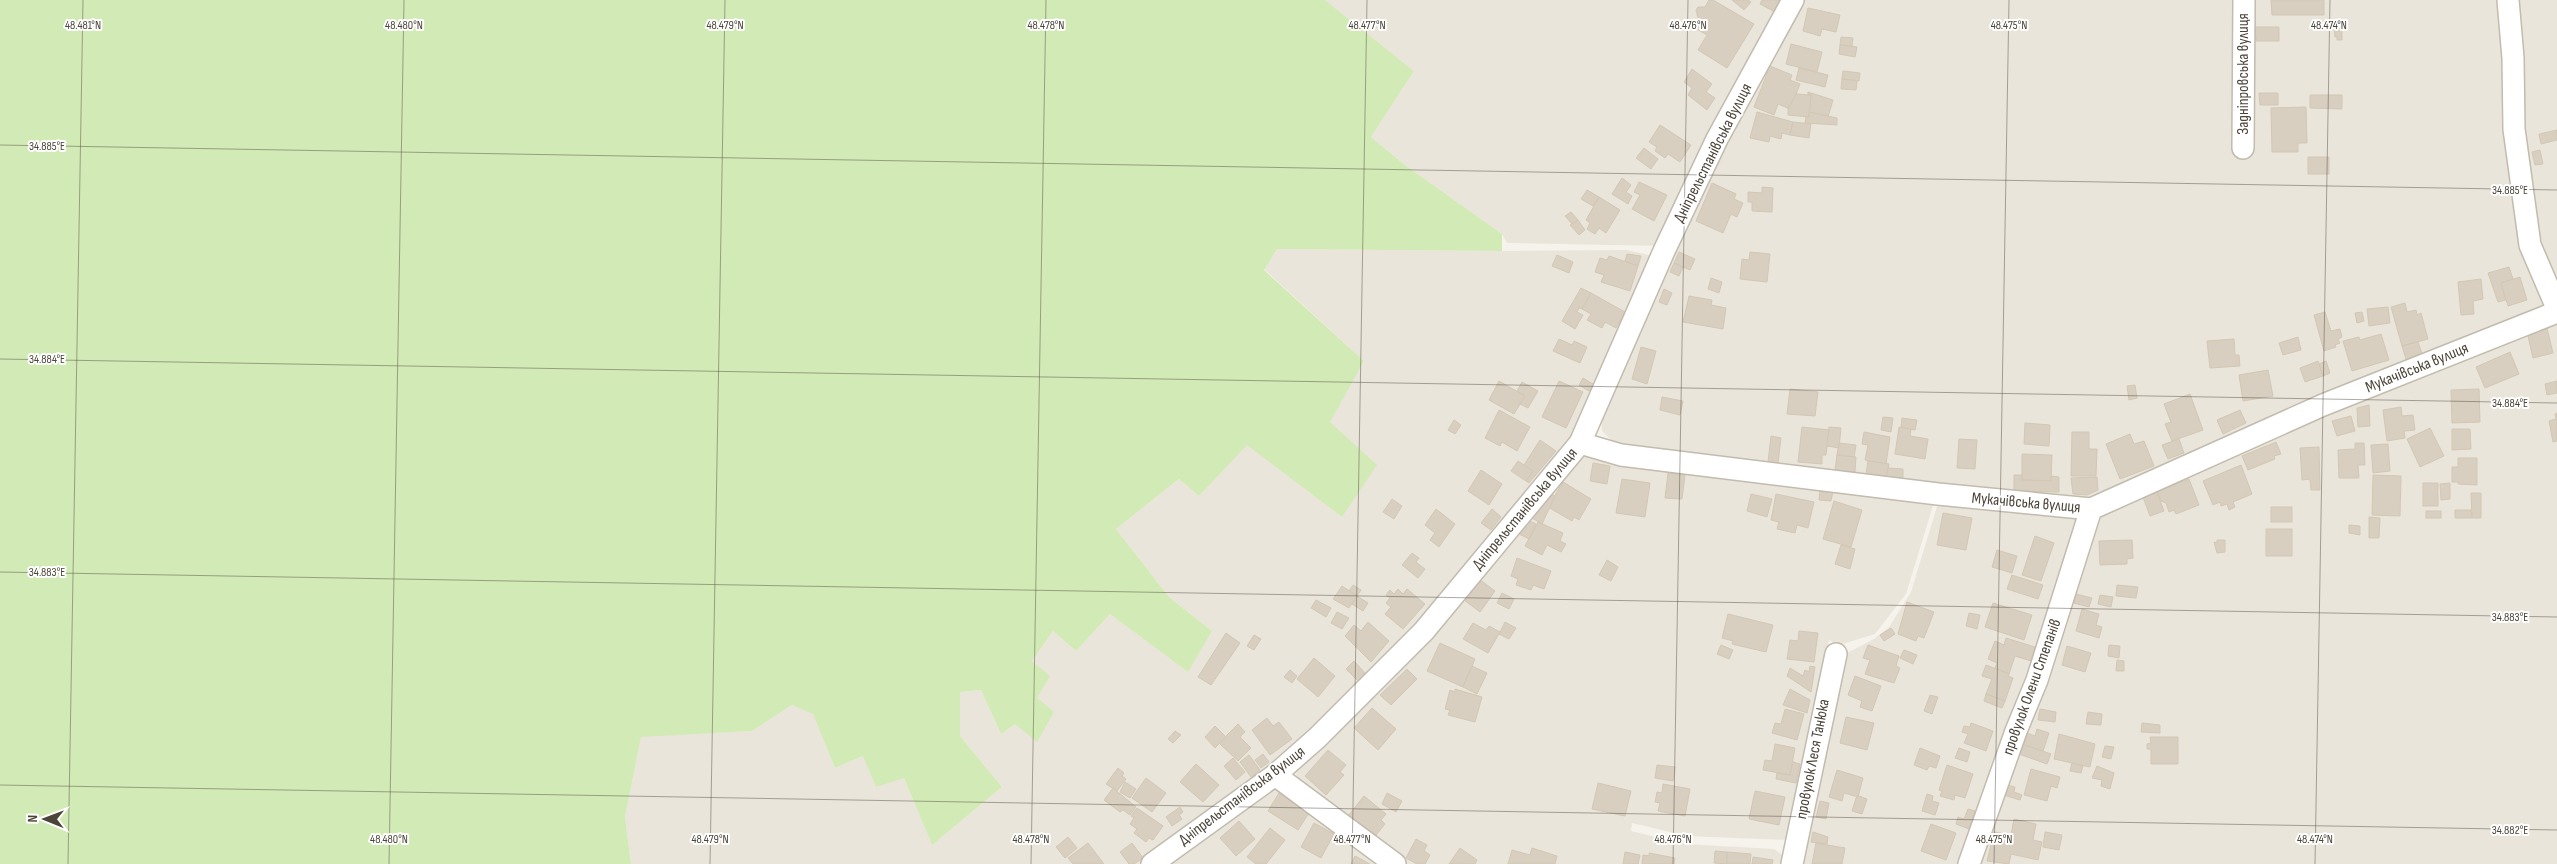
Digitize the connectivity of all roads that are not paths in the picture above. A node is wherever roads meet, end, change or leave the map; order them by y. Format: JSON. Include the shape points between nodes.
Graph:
{"nodes":[{"id":1,"x":1794,"y":0,"type":"edge"},
{"id":2,"x":2244,"y":0,"type":"edge"},
{"id":3,"x":2508,"y":0,"type":"edge"},
{"id":4,"x":2243,"y":148,"type":"dead end"},
{"id":5,"x":2557,"y":308,"type":"edge"},
{"id":6,"x":2557,"y":312,"type":"edge"},
{"id":7,"x":1580,"y":443,"type":"junction"},
{"id":8,"x":2091,"y":509,"type":"junction"},
{"id":9,"x":1836,"y":654,"type":"dead end"},
{"id":10,"x":1275,"y":775,"type":"junction"},
{"id":11,"x":1152,"y":864,"type":"edge"},
{"id":12,"x":1395,"y":864,"type":"edge"},
{"id":13,"x":1792,"y":864,"type":"edge"},
{"id":14,"x":1969,"y":864,"type":"edge"}],
"edges":[{"from":1,"to":7,"type":"street","name":"Дніпрельстанівська вулиця","via":[[1717,140],[1664,251]]},
{"from":2,"to":4,"type":"street","name":"Задніпровська вулиця"},
{"from":3,"to":5,"type":"street","via":[[2514,129],[2530,245]]},
{"from":6,"to":8,"type":"street","name":"Мукачівська вулиця","via":[[2323,405]]},
{"from":7,"to":8,"type":"street","name":"Мукачівська вулиця","via":[[1621,455],[1938,494]]},
{"from":7,"to":10,"type":"street","name":"Дніпрельстанівська вулиця","via":[[1424,631],[1317,738]]},
{"from":8,"to":14,"type":"street","name":"провулок Олени Степанів","via":[[2037,680]]},
{"from":9,"to":13,"type":"street","name":"провулок Леся Танюка"},
{"from":10,"to":11,"type":"street","name":"Дніпрельстанівська вулиця"},
{"from":10,"to":12,"type":"street"}]}
